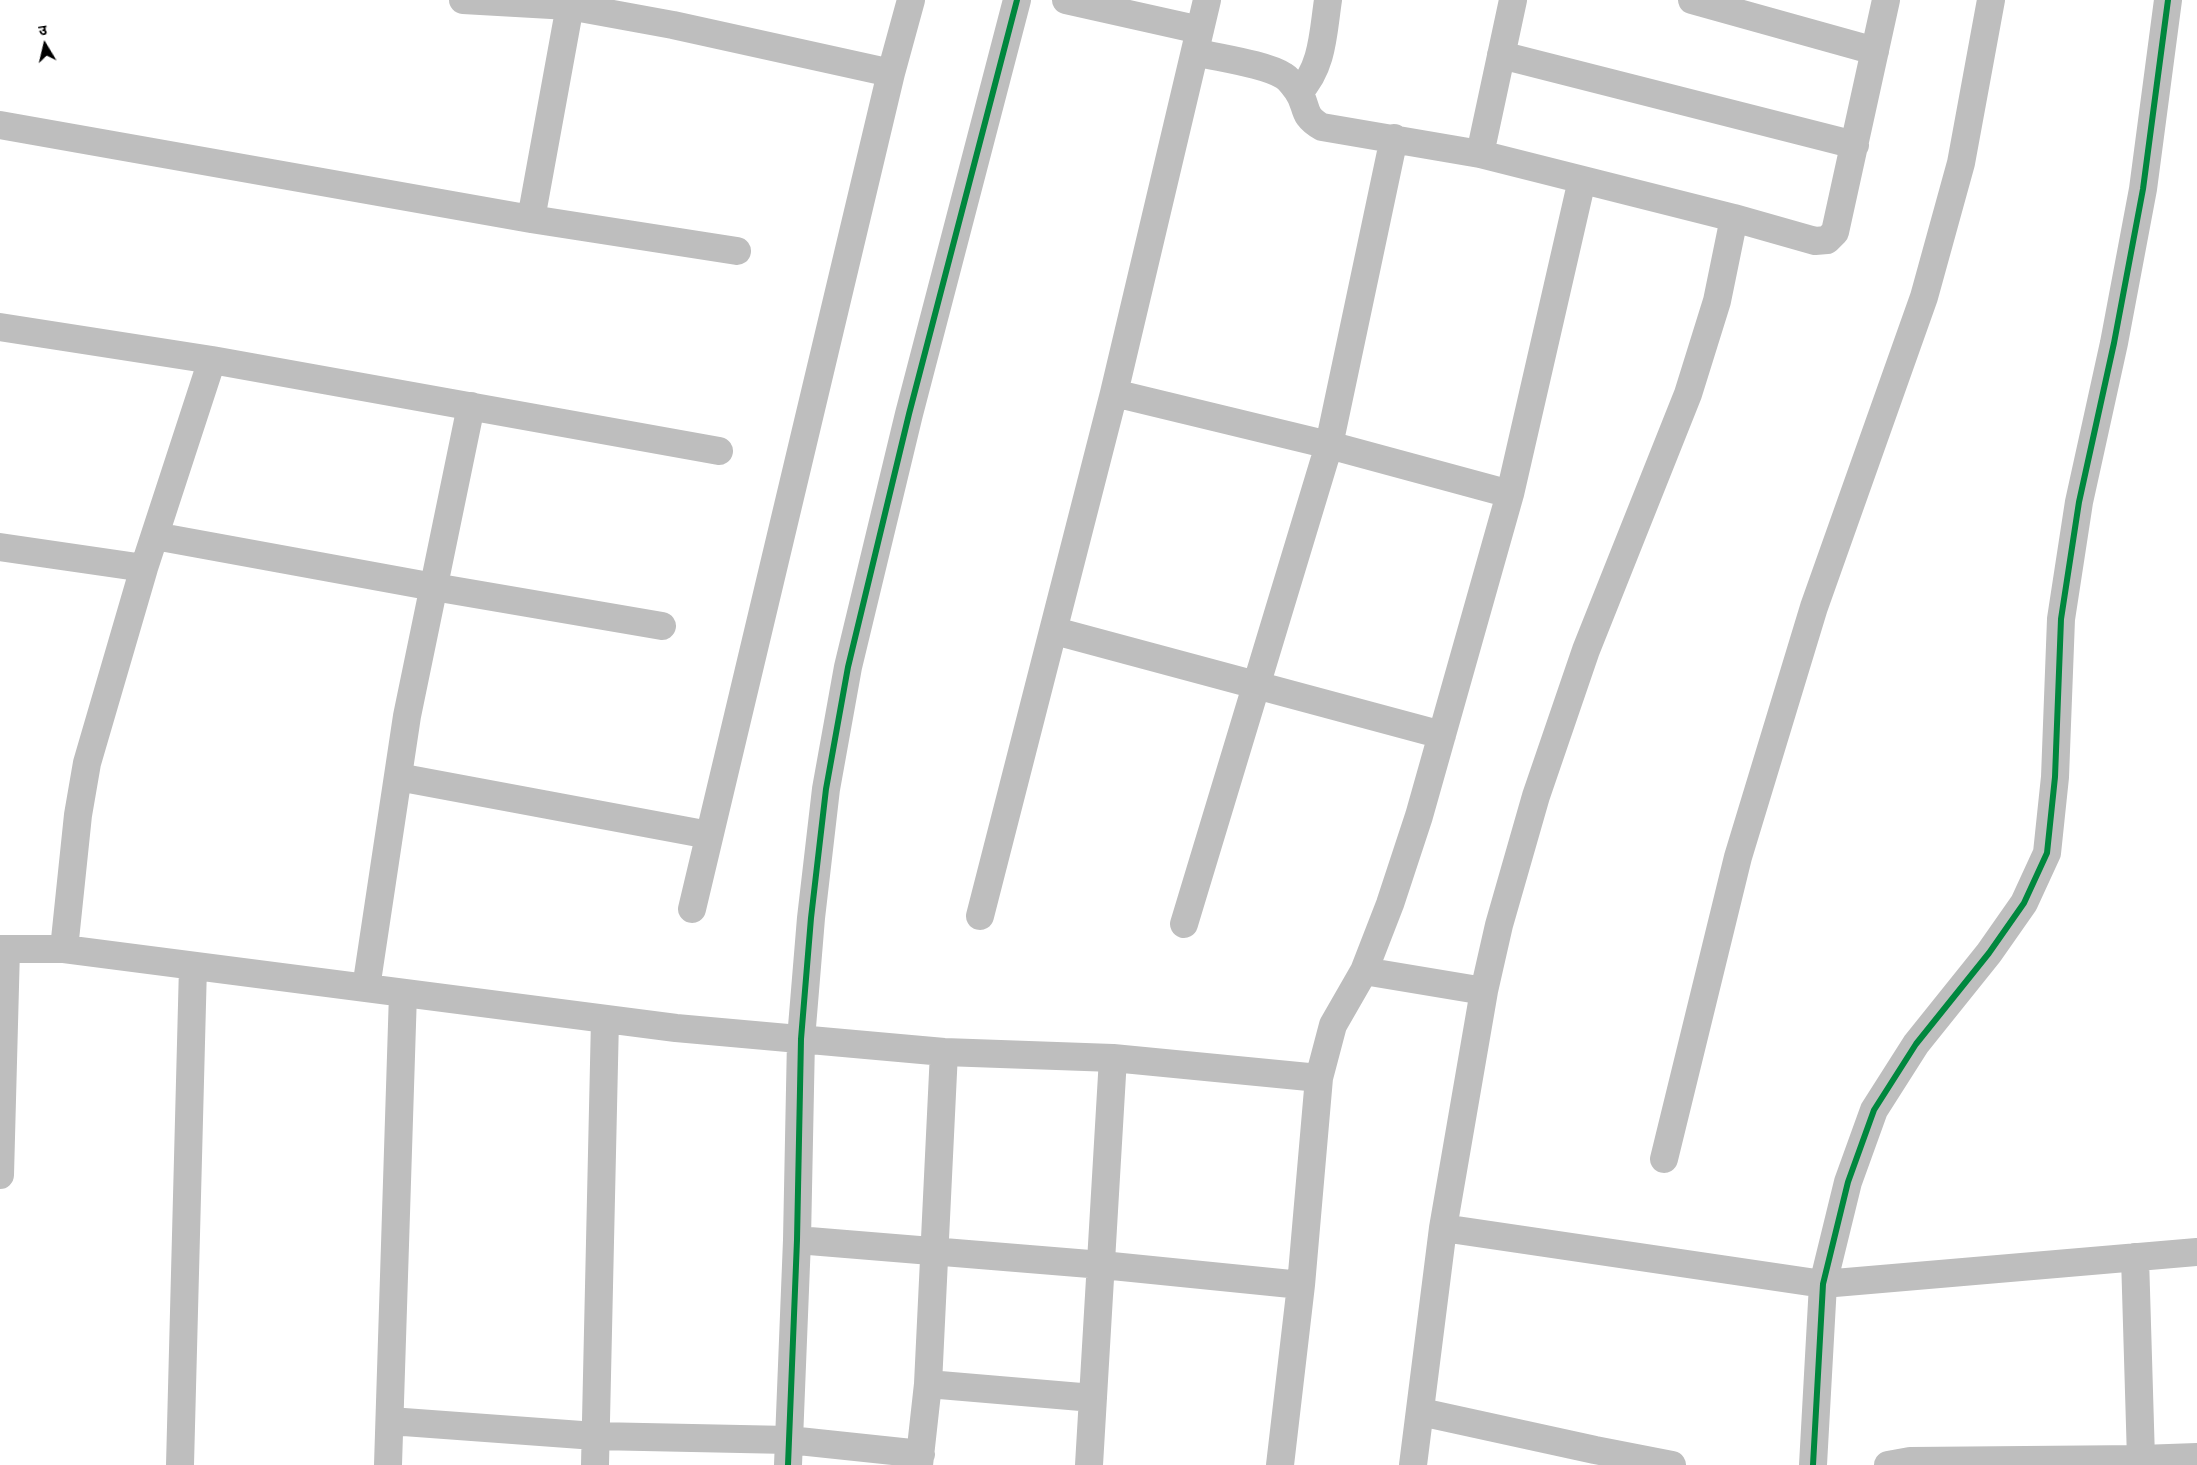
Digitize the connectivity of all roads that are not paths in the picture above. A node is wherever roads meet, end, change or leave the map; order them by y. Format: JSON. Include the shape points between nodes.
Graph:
{"nodes":[{"id":1,"x":463,"y":0,"type":"edge"},
{"id":2,"x":911,"y":0,"type":"edge"},
{"id":3,"x":1017,"y":0,"type":"edge"},
{"id":4,"x":1066,"y":0,"type":"edge"},
{"id":5,"x":1207,"y":0,"type":"edge"},
{"id":6,"x":1328,"y":0,"type":"edge"},
{"id":7,"x":1513,"y":0,"type":"edge"},
{"id":8,"x":1692,"y":0,"type":"edge"},
{"id":9,"x":1886,"y":0,"type":"edge"},
{"id":10,"x":1991,"y":0,"type":"edge"},
{"id":11,"x":2168,"y":0,"type":"edge"},
{"id":12,"x":570,"y":3,"type":"edge"},
{"id":13,"x":1198,"y":41,"type":"junction"},
{"id":14,"x":1875,"y":51,"type":"junction"},
{"id":15,"x":1501,"y":55,"type":"junction"},
{"id":16,"x":891,"y":73,"type":"junction"},
{"id":17,"x":1299,"y":92,"type":"junction"},
{"id":18,"x":0,"y":124,"type":"edge"},
{"id":19,"x":1394,"y":138,"type":"junction"},
{"id":20,"x":1855,"y":144,"type":"junction"},
{"id":21,"x":1480,"y":154,"type":"junction"},
{"id":22,"x":1582,"y":180,"type":"junction"},
{"id":23,"x":1734,"y":218,"type":"junction"},
{"id":24,"x":531,"y":219,"type":"junction"},
{"id":25,"x":737,"y":251,"type":"dead end"},
{"id":26,"x":0,"y":326,"type":"edge"},
{"id":27,"x":212,"y":360,"type":"junction"},
{"id":28,"x":1114,"y":392,"type":"junction"},
{"id":29,"x":471,"y":406,"type":"junction"},
{"id":30,"x":1329,"y":445,"type":"junction"},
{"id":31,"x":719,"y":451,"type":"dead end"},
{"id":32,"x":1510,"y":494,"type":"junction"},
{"id":33,"x":155,"y":536,"type":"junction"},
{"id":34,"x":0,"y":547,"type":"edge"},
{"id":35,"x":144,"y":568,"type":"junction"},
{"id":36,"x":434,"y":587,"type":"junction"},
{"id":37,"x":662,"y":626,"type":"dead end"},
{"id":38,"x":1055,"y":631,"type":"junction"},
{"id":39,"x":1255,"y":685,"type":"junction"},
{"id":40,"x":1442,"y":735,"type":"junction"},
{"id":41,"x":398,"y":777,"type":"junction"},
{"id":42,"x":709,"y":835,"type":"junction"},
{"id":43,"x":692,"y":909,"type":"dead end"},
{"id":44,"x":980,"y":916,"type":"dead end"},
{"id":45,"x":1184,"y":924,"type":"dead end"},
{"id":46,"x":3,"y":949,"type":"edge"},
{"id":47,"x":64,"y":949,"type":"junction"},
{"id":48,"x":193,"y":966,"type":"junction"},
{"id":49,"x":1364,"y":971,"type":"junction"},
{"id":50,"x":366,"y":988,"type":"junction"},
{"id":51,"x":1484,"y":991,"type":"junction"},
{"id":52,"x":404,"y":993,"type":"junction"},
{"id":53,"x":605,"y":1019,"type":"junction"},
{"id":54,"x":801,"y":1039,"type":"junction"},
{"id":55,"x":944,"y":1052,"type":"junction"},
{"id":56,"x":1113,"y":1058,"type":"junction"},
{"id":57,"x":1319,"y":1078,"type":"junction"},
{"id":58,"x":1664,"y":1159,"type":"dead end"},
{"id":59,"x":0,"y":1168,"type":"edge"},
{"id":60,"x":0,"y":1175,"type":"edge"},
{"id":61,"x":1443,"y":1228,"type":"junction"},
{"id":62,"x":796,"y":1240,"type":"junction"},
{"id":63,"x":934,"y":1252,"type":"junction"},
{"id":64,"x":2197,"y":1252,"type":"edge"},
{"id":65,"x":2135,"y":1257,"type":"junction"},
{"id":66,"x":1102,"y":1265,"type":"junction"},
{"id":67,"x":1823,"y":1284,"type":"junction"},
{"id":68,"x":1301,"y":1285,"type":"junction"},
{"id":69,"x":928,"y":1384,"type":"junction"},
{"id":70,"x":1094,"y":1398,"type":"junction"},
{"id":71,"x":1421,"y":1412,"type":"junction"},
{"id":72,"x":390,"y":1421,"type":"junction"},
{"id":73,"x":596,"y":1436,"type":"junction"},
{"id":74,"x":789,"y":1452,"type":"edge"},
{"id":75,"x":2197,"y":1457,"type":"edge"},
{"id":76,"x":920,"y":1459,"type":"edge"},
{"id":77,"x":2141,"y":1459,"type":"junction"},
{"id":78,"x":180,"y":1465,"type":"edge"},
{"id":79,"x":388,"y":1465,"type":"edge"},
{"id":80,"x":595,"y":1465,"type":"edge"},
{"id":81,"x":1089,"y":1465,"type":"edge"},
{"id":82,"x":1280,"y":1465,"type":"edge"},
{"id":83,"x":1413,"y":1465,"type":"edge"},
{"id":84,"x":1672,"y":1465,"type":"edge"},
{"id":85,"x":1813,"y":1465,"type":"edge"},
{"id":86,"x":1888,"y":1465,"type":"edge"}],
"edges":[{"from":1,"to":12,"type":"street"},
{"from":2,"to":16,"type":"street"},
{"from":3,"to":54,"type":"street","via":[[909,414],[848,667],[826,789]]},
{"from":4,"to":13,"type":"street"},
{"from":5,"to":13,"type":"street"},
{"from":6,"to":17,"type":"street","via":[[1316,68]]},
{"from":7,"to":15,"type":"street"},
{"from":8,"to":14,"type":"street"},
{"from":9,"to":14,"type":"street"},
{"from":10,"to":58,"type":"street","via":[[1961,163],[1924,297],[1814,607],[1738,857]]},
{"from":11,"to":67,"type":"street","via":[[2143,189],[2079,502],[2061,619],[2055,777],[2047,853],[2024,903],[1989,953],[1916,1044],[1874,1110],[1848,1182]]},
{"from":12,"to":16,"type":"street"},
{"from":12,"to":24,"type":"street"},
{"from":13,"to":17,"type":"street","via":[[1285,77]]},
{"from":13,"to":28,"type":"street"},
{"from":14,"to":20,"type":"street"},
{"from":15,"to":20,"type":"street"},
{"from":15,"to":21,"type":"street"},
{"from":16,"to":42,"type":"street"},
{"from":17,"to":19,"type":"street","via":[[1312,122],[1322,127]]},
{"from":18,"to":24,"type":"street"},
{"from":19,"to":21,"type":"street"},
{"from":19,"to":30,"type":"street"},
{"from":20,"to":23,"type":"street","via":[[1836,232],[1827,240],[1815,240]]},
{"from":21,"to":22,"type":"street"},
{"from":22,"to":23,"type":"street"},
{"from":22,"to":32,"type":"street"},
{"from":23,"to":51,"type":"street","via":[[1717,301],[1688,394],[1586,650],[1536,796],[1499,925]]},
{"from":24,"to":25,"type":"street"},
{"from":26,"to":27,"type":"street"},
{"from":27,"to":29,"type":"street"},
{"from":27,"to":33,"type":"street"},
{"from":28,"to":30,"type":"street"},
{"from":28,"to":38,"type":"street"},
{"from":29,"to":31,"type":"street"},
{"from":29,"to":36,"type":"street"},
{"from":30,"to":32,"type":"street"},
{"from":30,"to":39,"type":"street"},
{"from":32,"to":40,"type":"street"},
{"from":33,"to":35,"type":"street"},
{"from":33,"to":36,"type":"street"},
{"from":34,"to":35,"type":"street"},
{"from":35,"to":47,"type":"street","via":[[87,763],[78,815]]},
{"from":36,"to":37,"type":"street"},
{"from":36,"to":41,"type":"street","via":[[407,716]]},
{"from":38,"to":39,"type":"street"},
{"from":38,"to":44,"type":"street"},
{"from":39,"to":40,"type":"street"},
{"from":39,"to":45,"type":"street"},
{"from":40,"to":49,"type":"street","via":[[1390,904]]},
{"from":41,"to":42,"type":"street"},
{"from":41,"to":50,"type":"street"},
{"from":42,"to":43,"type":"street"},
{"from":46,"to":47,"type":"street"},
{"from":46,"to":59,"type":"street"},
{"from":47,"to":48,"type":"street"},
{"from":48,"to":50,"type":"street"},
{"from":48,"to":78,"type":"street"},
{"from":49,"to":51,"type":"street"},
{"from":49,"to":57,"type":"street","via":[[1334,1025]]},
{"from":50,"to":52,"type":"street"},
{"from":51,"to":61,"type":"street"},
{"from":52,"to":53,"type":"street"},
{"from":52,"to":72,"type":"street"},
{"from":53,"to":54,"type":"street"},
{"from":53,"to":73,"type":"street"},
{"from":54,"to":55,"type":"street"},
{"from":54,"to":62,"type":"street"},
{"from":55,"to":56,"type":"street"},
{"from":55,"to":63,"type":"street"},
{"from":56,"to":57,"type":"street"},
{"from":56,"to":66,"type":"street"},
{"from":57,"to":68,"type":"street"},
{"from":59,"to":60,"type":"street"},
{"from":61,"to":67,"type":"street"},
{"from":61,"to":71,"type":"street"},
{"from":62,"to":63,"type":"street"},
{"from":62,"to":74,"type":"street"},
{"from":63,"to":66,"type":"street"},
{"from":63,"to":69,"type":"street"},
{"from":64,"to":65,"type":"street"},
{"from":65,"to":67,"type":"street"},
{"from":65,"to":77,"type":"street"},
{"from":66,"to":68,"type":"street"},
{"from":66,"to":70,"type":"street"},
{"from":67,"to":85,"type":"street"},
{"from":68,"to":82,"type":"street"},
{"from":69,"to":70,"type":"street"},
{"from":69,"to":76,"type":"street"},
{"from":70,"to":81,"type":"street"},
{"from":71,"to":83,"type":"street"},
{"from":71,"to":84,"type":"street"},
{"from":72,"to":73,"type":"street"},
{"from":72,"to":79,"type":"street"},
{"from":73,"to":74,"type":"street"},
{"from":73,"to":80,"type":"street"},
{"from":74,"to":76,"type":"street"},
{"from":75,"to":77,"type":"street"},
{"from":77,"to":86,"type":"street","via":[[1910,1461]]}]}
